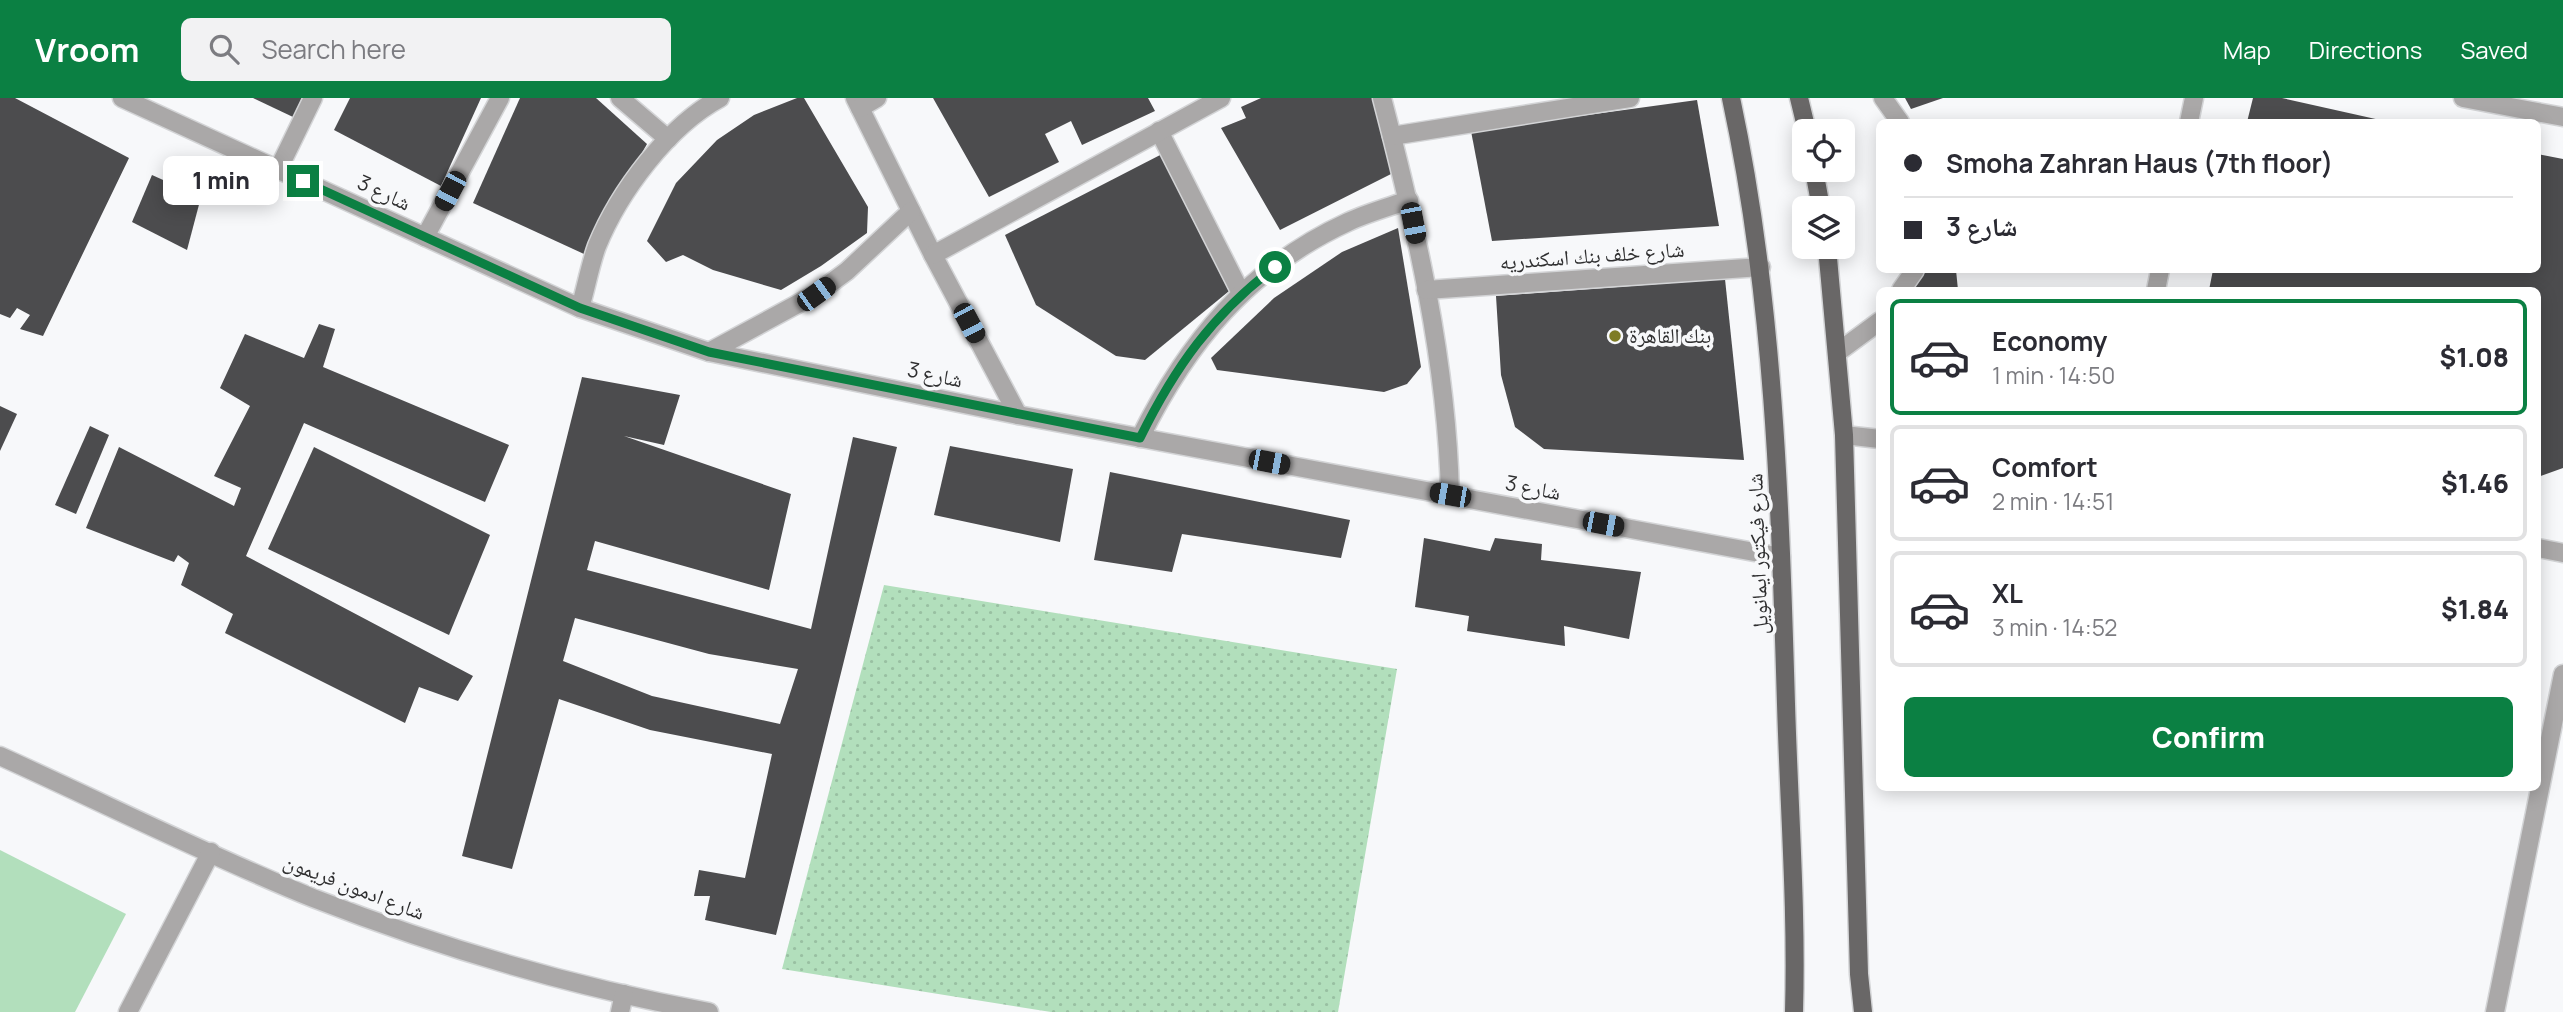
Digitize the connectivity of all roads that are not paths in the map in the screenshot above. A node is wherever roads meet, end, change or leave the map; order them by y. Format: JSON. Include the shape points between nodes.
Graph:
{"nodes":[{"id":1,"x":124,"y":98,"type":"edge"},
{"id":2,"x":313,"y":98,"type":"edge"},
{"id":3,"x":500,"y":98,"type":"edge"},
{"id":4,"x":620,"y":98,"type":"edge"},
{"id":5,"x":720,"y":98,"type":"edge"},
{"id":6,"x":877,"y":98,"type":"edge"},
{"id":7,"x":1220,"y":98,"type":"edge"},
{"id":8,"x":1382,"y":98,"type":"edge"},
{"id":9,"x":1630,"y":98,"type":"edge"},
{"id":10,"x":1731,"y":98,"type":"edge"},
{"id":11,"x":1800,"y":98,"type":"edge"},
{"id":12,"x":1882,"y":98,"type":"edge"},
{"id":13,"x":2194,"y":98,"type":"edge"},
{"id":14,"x":2464,"y":98,"type":"edge"},
{"id":15,"x":858,"y":103,"type":"edge"},
{"id":16,"x":2563,"y":117,"type":"edge"},
{"id":17,"x":1804,"y":119,"type":"edge"},
{"id":18,"x":1898,"y":119,"type":"edge"},
{"id":19,"x":2190,"y":119,"type":"edge"},
{"id":20,"x":1159,"y":131,"type":"junction"},
{"id":21,"x":1392,"y":136,"type":"junction"},
{"id":22,"x":668,"y":139,"type":"junction"},
{"id":23,"x":278,"y":170,"type":"junction"},
{"id":24,"x":1409,"y":200,"type":"junction"},
{"id":25,"x":911,"y":211,"type":"junction"},
{"id":26,"x":425,"y":237,"type":"junction"},
{"id":27,"x":933,"y":254,"type":"junction"},
{"id":28,"x":1828,"y":259,"type":"edge"},
{"id":29,"x":1761,"y":267,"type":"junction"},
{"id":30,"x":1426,"y":290,"type":"junction"},
{"id":31,"x":1241,"y":293,"type":"junction"},
{"id":32,"x":580,"y":308,"type":"junction"},
{"id":33,"x":1876,"y":324,"type":"edge"},
{"id":34,"x":709,"y":352,"type":"junction"},
{"id":35,"x":1838,"y":352,"type":"junction"},
{"id":36,"x":1018,"y":415,"type":"junction"},
{"id":37,"x":1844,"y":435,"type":"junction"},
{"id":38,"x":1140,"y":438,"type":"junction"},
{"id":39,"x":1876,"y":439,"type":"edge"},
{"id":40,"x":1450,"y":495,"type":"junction"},
{"id":41,"x":2541,"y":549,"type":"edge"},
{"id":42,"x":2563,"y":553,"type":"edge"},
{"id":43,"x":1781,"y":557,"type":"junction"},
{"id":44,"x":2563,"y":674,"type":"edge"},
{"id":45,"x":0,"y":756,"type":"edge"},
{"id":46,"x":2541,"y":783,"type":"edge"},
{"id":47,"x":2539,"y":791,"type":"edge"},
{"id":48,"x":211,"y":852,"type":"junction"},
{"id":49,"x":624,"y":994,"type":"junction"},
{"id":50,"x":676,"y":1009,"type":"edge"},
{"id":51,"x":128,"y":1012,"type":"edge"},
{"id":52,"x":620,"y":1012,"type":"edge"},
{"id":53,"x":709,"y":1012,"type":"edge"},
{"id":54,"x":1794,"y":1012,"type":"edge"},
{"id":55,"x":1863,"y":1012,"type":"edge"},
{"id":56,"x":2495,"y":1012,"type":"edge"}],
"edges":[{"from":1,"to":23,"type":"street","name":"شارع 3"},
{"from":2,"to":23,"type":"street"},
{"from":3,"to":26,"type":"street"},
{"from":4,"to":22,"type":"street"},
{"from":5,"to":22,"type":"street"},
{"from":6,"to":15,"type":"street"},
{"from":7,"to":20,"type":"street"},
{"from":8,"to":21,"type":"street"},
{"from":9,"to":21,"type":"street"},
{"from":10,"to":29,"type":"main road","name":"شارع فيكتور ايمانويل"},
{"from":11,"to":17,"type":"main road"},
{"from":12,"to":18,"type":"street"},
{"from":13,"to":19,"type":"street"},
{"from":14,"to":16,"type":"street"},
{"from":15,"to":25,"type":"street"},
{"from":20,"to":27,"type":"street"},
{"from":20,"to":31,"type":"street"},
{"from":21,"to":24,"type":"street"},
{"from":22,"to":32,"type":"street","via":[[621,200],[597,246]]},
{"from":23,"to":26,"type":"street","name":"شارع 3"},
{"from":24,"to":30,"type":"street"},
{"from":24,"to":31,"type":"street","via":[[1348,222],[1292,254]]},
{"from":25,"to":27,"type":"street"},
{"from":25,"to":34,"type":"street","via":[[816,294]]},
{"from":26,"to":32,"type":"street","name":"شارع 3"},
{"from":27,"to":36,"type":"street"},
{"from":28,"to":35,"type":"main road"},
{"from":29,"to":30,"type":"street","name":"شارع خلف بنك اسكندريه"},
{"from":29,"to":43,"type":"main road","name":"شارع فيكتور ايمانويل","via":[[1775,414]]},
{"from":30,"to":40,"type":"street","via":[[1444,392]]},
{"from":31,"to":38,"type":"street","via":[[1200,337],[1166,385]]},
{"from":32,"to":34,"type":"street","name":"شارع 3"},
{"from":33,"to":35,"type":"street"},
{"from":34,"to":36,"type":"street","name":"شارع 3"},
{"from":35,"to":37,"type":"main road"},
{"from":36,"to":38,"type":"street","name":"شارع 3"},
{"from":37,"to":39,"type":"street"},
{"from":37,"to":55,"type":"main road"},
{"from":38,"to":40,"type":"street","name":"شارع 3"},
{"from":40,"to":43,"type":"street","name":"شارع 3"},
{"from":41,"to":42,"type":"street"},
{"from":43,"to":54,"type":"main road","name":"شارع فيكتور ايمانويل"},
{"from":44,"to":46,"type":"street"},
{"from":45,"to":48,"type":"street","name":"شارع ادمون فريمون"},
{"from":47,"to":56,"type":"street"},
{"from":48,"to":49,"type":"street","name":"شارع ادمون فريمون","via":[[311,897],[413,935],[518,968]]},
{"from":48,"to":51,"type":"street"},
{"from":49,"to":50,"type":"street","name":"شارع ادمون فريمون"},
{"from":49,"to":52,"type":"street"},
{"from":50,"to":53,"type":"street","name":"شارع ادمون فريمون"}]}
